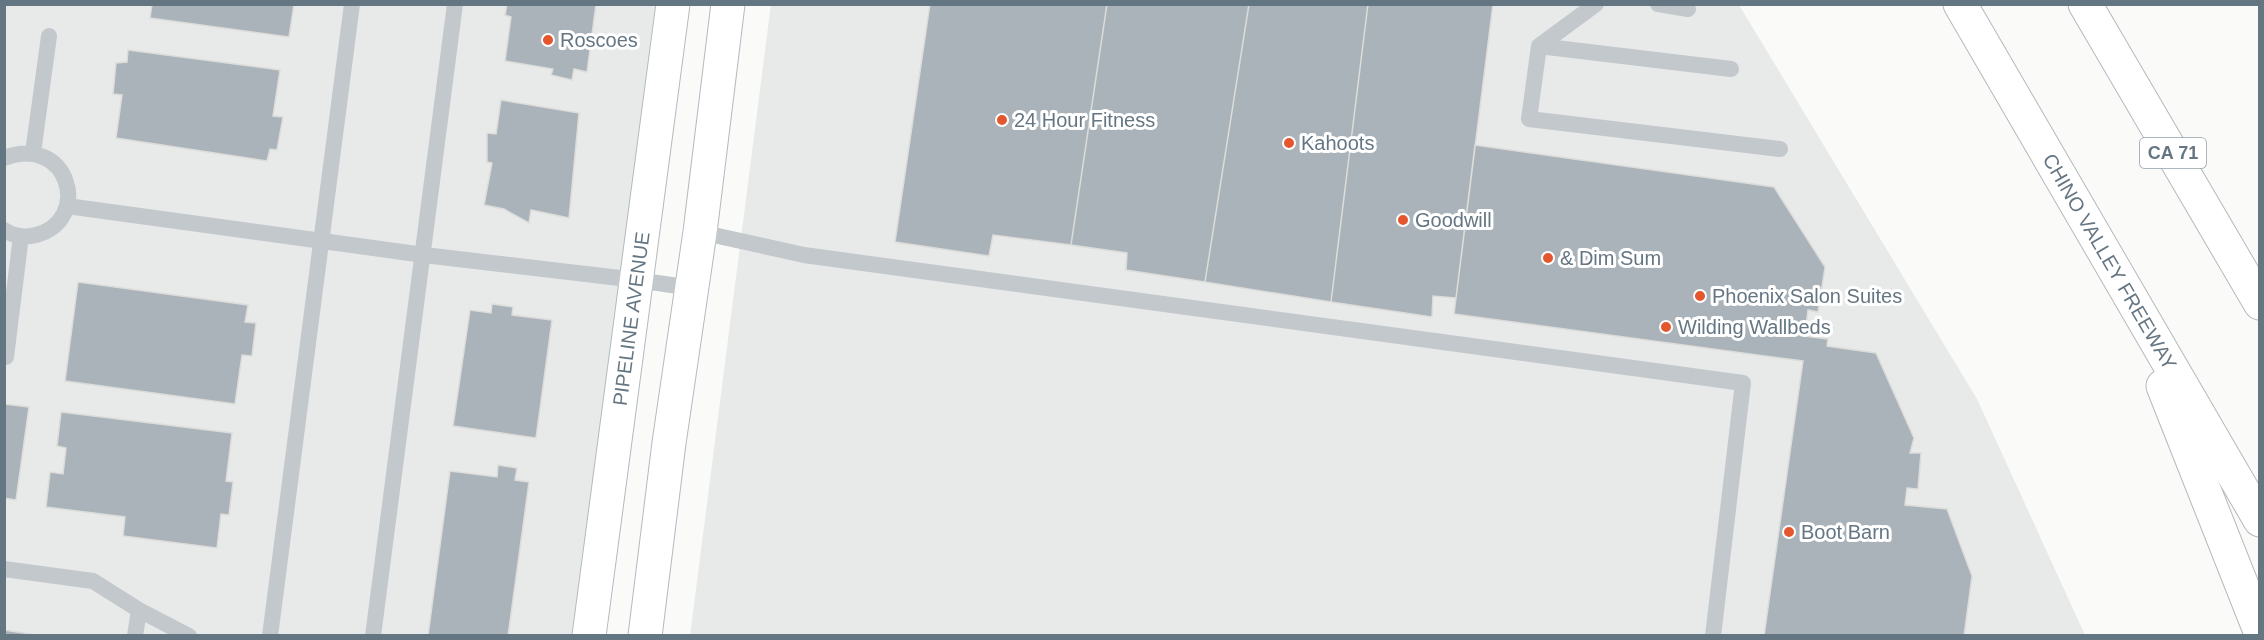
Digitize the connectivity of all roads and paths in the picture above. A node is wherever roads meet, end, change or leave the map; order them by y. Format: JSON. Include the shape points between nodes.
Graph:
{"nodes":[{"id":1,"x":352,"y":4,"type":"edge"},
{"id":2,"x":455,"y":4,"type":"edge"},
{"id":3,"x":673,"y":4,"type":"edge"},
{"id":4,"x":728,"y":4,"type":"edge"},
{"id":5,"x":1596,"y":4,"type":"edge"},
{"id":6,"x":1658,"y":4,"type":"edge"},
{"id":7,"x":1960,"y":4,"type":"edge"},
{"id":8,"x":2085,"y":4,"type":"edge"},
{"id":9,"x":1689,"y":9,"type":"dead end"},
{"id":10,"x":49,"y":36,"type":"dead end"},
{"id":11,"x":1539,"y":46,"type":"junction"},
{"id":12,"x":1731,"y":69,"type":"dead end"},
{"id":13,"x":1780,"y":149,"type":"dead end"},
{"id":14,"x":33,"y":153,"type":"junction"},
{"id":15,"x":4,"y":158,"type":"edge"},
{"id":16,"x":67,"y":206,"type":"junction"},
{"id":17,"x":4,"y":230,"type":"edge"},
{"id":18,"x":700,"y":232,"type":"junction"},
{"id":19,"x":21,"y":236,"type":"junction"},
{"id":20,"x":320,"y":241,"type":"junction"},
{"id":21,"x":424,"y":255,"type":"junction"},
{"id":22,"x":637,"y":280,"type":"junction"},
{"id":23,"x":2122,"y":281,"type":"junction"},
{"id":24,"x":692,"y":288,"type":"junction"},
{"id":25,"x":2259,"y":303,"type":"edge"},
{"id":26,"x":6,"y":357,"type":"dead end"},
{"id":27,"x":2259,"y":520,"type":"edge"},
{"id":28,"x":4,"y":569,"type":"edge"},
{"id":29,"x":139,"y":610,"type":"junction"},
{"id":30,"x":2259,"y":631,"type":"edge"},
{"id":31,"x":135,"y":636,"type":"edge"},
{"id":32,"x":189,"y":636,"type":"edge"},
{"id":33,"x":270,"y":636,"type":"edge"},
{"id":34,"x":373,"y":636,"type":"edge"},
{"id":35,"x":589,"y":636,"type":"edge"},
{"id":36,"x":645,"y":636,"type":"edge"},
{"id":37,"x":1713,"y":636,"type":"edge"}],
"edges":[{"from":1,"to":20,"type":"lane"},
{"from":2,"to":21,"type":"lane"},
{"from":3,"to":22,"type":"main road","name":"PIPELINE AVENUE"},
{"from":4,"to":18,"type":"main road"},
{"from":5,"to":11,"type":"lane"},
{"from":6,"to":9,"type":"lane"},
{"from":7,"to":23,"type":"main road","name":"CHINO VALLEY FREEWAY"},
{"from":8,"to":25,"type":"main road","number":"CA 71"},
{"from":10,"to":14,"type":"lane"},
{"from":11,"to":12,"type":"lane"},
{"from":11,"to":13,"type":"lane","via":[[1529,119]]},
{"from":14,"to":15,"type":"lane"},
{"from":14,"to":16,"type":"lane","via":[[50,159],[62,172],[68,188]]},
{"from":16,"to":19,"type":"lane","via":[[59,222],[46,233]]},
{"from":16,"to":20,"type":"lane"},
{"from":17,"to":19,"type":"lane"},
{"from":18,"to":24,"type":"main road"},
{"from":18,"to":37,"type":"lane","via":[[804,255],[1743,383]]},
{"from":19,"to":26,"type":"lane"},
{"from":20,"to":21,"type":"lane"},
{"from":20,"to":33,"type":"lane"},
{"from":21,"to":22,"type":"lane"},
{"from":21,"to":34,"type":"lane"},
{"from":22,"to":24,"type":"lane"},
{"from":22,"to":35,"type":"main road","name":"PIPELINE AVENUE"},
{"from":23,"to":27,"type":"main road","name":"CHINO VALLEY FREEWAY"},
{"from":23,"to":30,"type":"main road"},
{"from":24,"to":36,"type":"main road"},
{"from":28,"to":29,"type":"lane","via":[[93,581]]},
{"from":29,"to":31,"type":"lane"},
{"from":29,"to":32,"type":"lane"}]}
